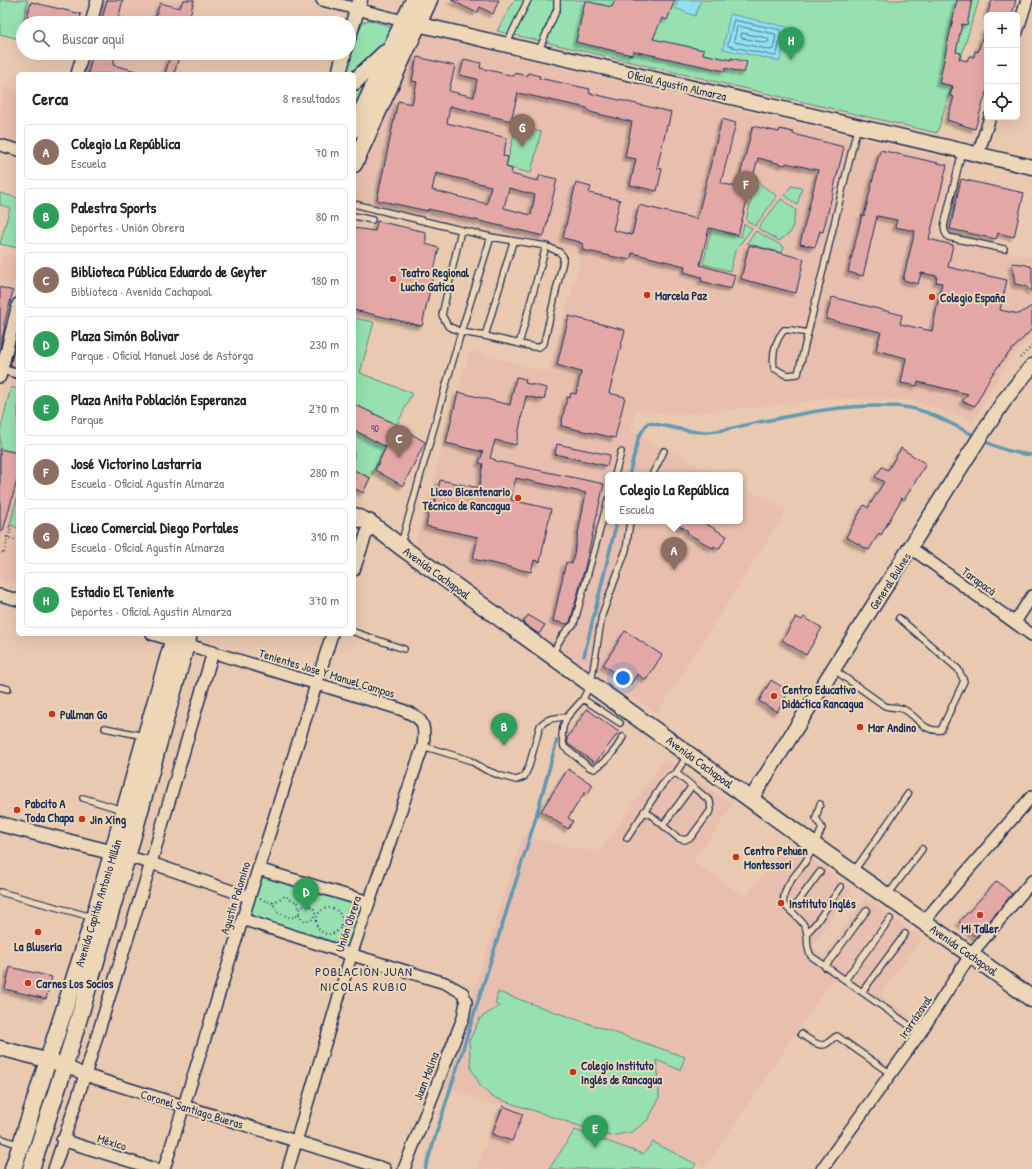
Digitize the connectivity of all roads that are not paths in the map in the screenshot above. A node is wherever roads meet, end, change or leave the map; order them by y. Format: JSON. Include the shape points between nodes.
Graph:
{"nodes":[{"id":1,"x":97,"y":0,"type":"edge"},
{"id":2,"x":322,"y":0,"type":"edge"},
{"id":3,"x":414,"y":0,"type":"edge"},
{"id":4,"x":429,"y":0,"type":"edge"},
{"id":5,"x":528,"y":0,"type":"edge"},
{"id":6,"x":557,"y":0,"type":"edge"},
{"id":7,"x":1027,"y":0,"type":"edge"},
{"id":8,"x":358,"y":4,"type":"edge"},
{"id":9,"x":93,"y":16,"type":"edge"},
{"id":10,"x":355,"y":16,"type":"edge"},
{"id":11,"x":1020,"y":22,"type":"edge"},
{"id":12,"x":410,"y":23,"type":"junction"},
{"id":13,"x":506,"y":45,"type":"junction"},
{"id":14,"x":391,"y":48,"type":"junction"},
{"id":15,"x":537,"y":52,"type":"junction"},
{"id":16,"x":81,"y":60,"type":"edge"},
{"id":17,"x":342,"y":60,"type":"edge"},
{"id":18,"x":78,"y":72,"type":"edge"},
{"id":19,"x":339,"y":72,"type":"edge"},
{"id":20,"x":356,"y":80,"type":"edge"},
{"id":21,"x":989,"y":120,"type":"edge"},
{"id":22,"x":356,"y":125,"type":"edge"},
{"id":23,"x":858,"y":126,"type":"junction"},
{"id":24,"x":0,"y":145,"type":"edge"},
{"id":25,"x":16,"y":149,"type":"edge"},
{"id":26,"x":962,"y":150,"type":"junction"},
{"id":27,"x":978,"y":154,"type":"junction"},
{"id":28,"x":356,"y":159,"type":"edge"},
{"id":29,"x":1032,"y":167,"type":"edge"},
{"id":30,"x":356,"y":204,"type":"edge"},
{"id":31,"x":356,"y":216,"type":"edge"},
{"id":32,"x":372,"y":220,"type":"dead end"},
{"id":33,"x":461,"y":230,"type":"junction"},
{"id":34,"x":491,"y":237,"type":"junction"},
{"id":35,"x":513,"y":242,"type":"junction"},
{"id":36,"x":546,"y":246,"type":"junction"},
{"id":37,"x":1004,"y":249,"type":"dead end"},
{"id":38,"x":16,"y":312,"type":"edge"},
{"id":39,"x":461,"y":332,"type":"junction"},
{"id":40,"x":808,"y":333,"type":"junction"},
{"id":41,"x":485,"y":336,"type":"junction"},
{"id":42,"x":519,"y":344,"type":"junction"},
{"id":43,"x":1031,"y":368,"type":"edge"},
{"id":44,"x":1,"y":372,"type":"edge"},
{"id":45,"x":16,"y":374,"type":"edge"},
{"id":46,"x":664,"y":451,"type":"dead end"},
{"id":47,"x":621,"y":452,"type":"dead end"},
{"id":48,"x":616,"y":472,"type":"edge"},
{"id":49,"x":654,"y":472,"type":"edge"},
{"id":50,"x":356,"y":506,"type":"edge"},
{"id":51,"x":605,"y":511,"type":"edge"},
{"id":52,"x":356,"y":517,"type":"edge"},
{"id":53,"x":370,"y":523,"type":"junction"},
{"id":54,"x":630,"y":524,"type":"edge"},
{"id":55,"x":400,"y":546,"type":"junction"},
{"id":56,"x":911,"y":548,"type":"junction"},
{"id":57,"x":356,"y":564,"type":"edge"},
{"id":58,"x":0,"y":595,"type":"edge"},
{"id":59,"x":1032,"y":596,"type":"edge"},
{"id":60,"x":16,"y":599,"type":"edge"},
{"id":61,"x":899,"y":618,"type":"dead end"},
{"id":62,"x":1015,"y":622,"type":"junction"},
{"id":63,"x":356,"y":633,"type":"edge"},
{"id":64,"x":1032,"y":635,"type":"edge"},
{"id":65,"x":166,"y":636,"type":"edge"},
{"id":66,"x":331,"y":636,"type":"edge"},
{"id":67,"x":181,"y":638,"type":"edge"},
{"id":68,"x":404,"y":649,"type":"dead end"},
{"id":69,"x":213,"y":652,"type":"junction"},
{"id":70,"x":552,"y":655,"type":"junction"},
{"id":71,"x":833,"y":669,"type":"junction"},
{"id":72,"x":591,"y":683,"type":"junction"},
{"id":73,"x":315,"y":684,"type":"junction"},
{"id":74,"x":0,"y":688,"type":"edge"},
{"id":75,"x":8,"y":689,"type":"dead end"},
{"id":76,"x":583,"y":699,"type":"junction"},
{"id":77,"x":414,"y":715,"type":"joint"},
{"id":78,"x":567,"y":717,"type":"junction"},
{"id":79,"x":620,"y":723,"type":"dead end"},
{"id":80,"x":105,"y":728,"type":"dead end"},
{"id":81,"x":147,"y":737,"type":"junction"},
{"id":82,"x":624,"y":737,"type":"dead end"},
{"id":83,"x":423,"y":746,"type":"junction"},
{"id":84,"x":688,"y":754,"type":"junction"},
{"id":85,"x":676,"y":773,"type":"junction"},
{"id":86,"x":692,"y":786,"type":"junction"},
{"id":87,"x":908,"y":794,"type":"dead end"},
{"id":88,"x":1032,"y":796,"type":"edge"},
{"id":89,"x":83,"y":798,"type":"dead end"},
{"id":90,"x":751,"y":799,"type":"junction"},
{"id":91,"x":820,"y":804,"type":"dead end"},
{"id":92,"x":125,"y":811,"type":"junction"},
{"id":93,"x":644,"y":811,"type":"junction"},
{"id":94,"x":0,"y":824,"type":"edge"},
{"id":95,"x":663,"y":825,"type":"junction"},
{"id":96,"x":627,"y":838,"type":"dead end"},
{"id":97,"x":814,"y":845,"type":"junction"},
{"id":98,"x":922,"y":849,"type":"dead end"},
{"id":99,"x":120,"y":855,"type":"junction"},
{"id":100,"x":150,"y":863,"type":"junction"},
{"id":101,"x":258,"y":869,"type":"junction"},
{"id":102,"x":820,"y":872,"type":"dead end"},
{"id":103,"x":853,"y":872,"type":"junction"},
{"id":104,"x":1032,"y":881,"type":"edge"},
{"id":105,"x":841,"y":887,"type":"dead end"},
{"id":106,"x":0,"y":892,"type":"edge"},
{"id":107,"x":886,"y":897,"type":"junction"},
{"id":108,"x":252,"y":898,"type":"junction"},
{"id":109,"x":369,"y":902,"type":"junction"},
{"id":110,"x":867,"y":910,"type":"dead end"},
{"id":111,"x":791,"y":912,"type":"junction"},
{"id":112,"x":94,"y":917,"type":"junction"},
{"id":113,"x":890,"y":919,"type":"dead end"},
{"id":114,"x":242,"y":920,"type":"junction"},
{"id":115,"x":924,"y":921,"type":"junction"},
{"id":116,"x":807,"y":934,"type":"junction"},
{"id":117,"x":905,"y":934,"type":"dead end"},
{"id":118,"x":971,"y":954,"type":"junction"},
{"id":119,"x":352,"y":955,"type":"junction"},
{"id":120,"x":825,"y":967,"type":"junction"},
{"id":121,"x":845,"y":980,"type":"junction"},
{"id":122,"x":862,"y":992,"type":"junction"},
{"id":123,"x":1032,"y":999,"type":"edge"},
{"id":124,"x":920,"y":1033,"type":"junction"},
{"id":125,"x":801,"y":1034,"type":"dead end"},
{"id":126,"x":0,"y":1048,"type":"edge"},
{"id":127,"x":48,"y":1060,"type":"junction"},
{"id":128,"x":65,"y":1065,"type":"junction"},
{"id":129,"x":891,"y":1074,"type":"junction"},
{"id":130,"x":85,"y":1075,"type":"junction"},
{"id":131,"x":184,"y":1106,"type":"junction"},
{"id":132,"x":0,"y":1138,"type":"edge"},
{"id":133,"x":62,"y":1140,"type":"junction"},
{"id":134,"x":296,"y":1141,"type":"junction"},
{"id":135,"x":21,"y":1146,"type":"junction"},
{"id":136,"x":13,"y":1169,"type":"edge"},
{"id":137,"x":30,"y":1169,"type":"edge"},
{"id":138,"x":54,"y":1169,"type":"edge"},
{"id":139,"x":155,"y":1169,"type":"edge"},
{"id":140,"x":164,"y":1169,"type":"edge"},
{"id":141,"x":288,"y":1169,"type":"edge"},
{"id":142,"x":385,"y":1169,"type":"edge"},
{"id":143,"x":404,"y":1169,"type":"edge"},
{"id":144,"x":822,"y":1169,"type":"edge"}],
"edges":[{"from":1,"to":9,"type":"street"},
{"from":2,"to":8,"type":"street","name":"Oficial Agustín Almarza"},
{"from":3,"to":12,"type":"main road"},
{"from":4,"to":12,"type":"main road"},
{"from":5,"to":13,"type":"lane"},
{"from":6,"to":15,"type":"lane","via":[[557,8]]},
{"from":7,"to":11,"type":"street"},
{"from":8,"to":10,"type":"street"},
{"from":8,"to":12,"type":"street","name":"Oficial Agustín Almarza"},
{"from":12,"to":13,"type":"street","name":"Oficial Agustín Almarza"},
{"from":12,"to":14,"type":"main road"},
{"from":12,"to":28,"type":"main road"},
{"from":13,"to":15,"type":"street","name":"Oficial Agustín Almarza"},
{"from":14,"to":20,"type":"main road"},
{"from":14,"to":22,"type":"main road"},
{"from":15,"to":23,"type":"street","name":"Oficial Agustín Almarza"},
{"from":16,"to":18,"type":"street"},
{"from":17,"to":19,"type":"street"},
{"from":21,"to":27,"type":"street"},
{"from":23,"to":26,"type":"street","name":"Oficial Agustín Almarza"},
{"from":23,"to":40,"type":"lane"},
{"from":24,"to":25,"type":"street"},
{"from":26,"to":27,"type":"street","name":"Oficial Agustín Almarza"},
{"from":26,"to":37,"type":"lane","via":[[944,226],[945,232],[948,237]]},
{"from":27,"to":29,"type":"street","name":"Oficial Agustín Almarza"},
{"from":30,"to":33,"type":"lane"},
{"from":31,"to":32,"type":"lane"},
{"from":33,"to":34,"type":"lane"},
{"from":33,"to":39,"type":"lane","via":[[442,314],[448,326]]},
{"from":34,"to":35,"type":"lane"},
{"from":34,"to":39,"type":"lane"},
{"from":35,"to":36,"type":"lane"},
{"from":35,"to":41,"type":"lane"},
{"from":36,"to":42,"type":"lane"},
{"from":36,"to":42,"type":"lane","via":[[559,252],[563,260],[544,343],[539,347]]},
{"from":38,"to":44,"type":"street"},
{"from":39,"to":41,"type":"lane"},
{"from":39,"to":55,"type":"lane"},
{"from":40,"to":40,"type":"lane","via":[[784,330],[774,349],[774,368],[786,375],[798,374]]},
{"from":41,"to":42,"type":"lane"},
{"from":43,"to":56,"type":"street","name":"General Bulnes","via":[[1006,398],[979,438]]},
{"from":44,"to":45,"type":"street"},
{"from":46,"to":49,"type":"lane"},
{"from":47,"to":48,"type":"lane"},
{"from":50,"to":53,"type":"main road","name":"Avenida Cachapoal","via":[[366,513]]},
{"from":51,"to":70,"type":"lane","via":[[574,624],[561,638]]},
{"from":52,"to":53,"type":"main road","name":"Avenida Cachapoal"},
{"from":53,"to":55,"type":"main road","name":"Avenida Cachapoal"},
{"from":53,"to":57,"type":"street"},
{"from":54,"to":72,"type":"lane","via":[[626,550],[602,615]]},
{"from":55,"to":70,"type":"main road","name":"Avenida Cachapoal"},
{"from":56,"to":62,"type":"street","name":"Tarapacá"},
{"from":56,"to":71,"type":"street","name":"General Bulnes"},
{"from":58,"to":60,"type":"street"},
{"from":59,"to":62,"type":"street"},
{"from":61,"to":71,"type":"lane","via":[[958,669],[964,681],[941,730],[930,731],[903,709],[885,706]]},
{"from":62,"to":64,"type":"street","name":"Tarapacá"},
{"from":63,"to":68,"type":"lane"},
{"from":65,"to":67,"type":"street","name":"Tenientes Jose Y Manuel Campos"},
{"from":66,"to":73,"type":"street","name":"Agustín Palomino"},
{"from":67,"to":69,"type":"street","name":"Tenientes Jose Y Manuel Campos"},
{"from":67,"to":81,"type":"main road","name":"Avenida Capitán Antonio Millán"},
{"from":67,"to":99,"type":"main road","name":"Avenida Capitán Antonio Millán"},
{"from":69,"to":73,"type":"street","name":"Tenientes Jose Y Manuel Campos"},
{"from":69,"to":100,"type":"street"},
{"from":70,"to":72,"type":"main road","name":"Avenida Cachapoal"},
{"from":71,"to":90,"type":"street","name":"General Bulnes"},
{"from":72,"to":76,"type":"lane"},
{"from":72,"to":84,"type":"main road","name":"Avenida Cachapoal"},
{"from":73,"to":77,"type":"street","name":"Tenientes Jose Y Manuel Campos"},
{"from":73,"to":101,"type":"street","name":"Agustín Palomino"},
{"from":74,"to":75,"type":"lane"},
{"from":76,"to":78,"type":"lane"},
{"from":76,"to":79,"type":"lane"},
{"from":77,"to":83,"type":"street","name":"Unión Obrera","via":[[424,727]]},
{"from":78,"to":82,"type":"lane","via":[[562,736],[564,747],[588,767],[594,769],[604,764]]},
{"from":78,"to":83,"type":"lane","via":[[544,721],[540,726],[524,777],[516,780],[486,770],[469,760]]},
{"from":80,"to":81,"type":"lane"},
{"from":81,"to":92,"type":"main road","name":"Avenida Capitán Antonio Millán"},
{"from":83,"to":109,"type":"street","name":"Unión Obrera"},
{"from":84,"to":85,"type":"lane"},
{"from":84,"to":90,"type":"main road","name":"Avenida Cachapoal"},
{"from":85,"to":86,"type":"lane"},
{"from":85,"to":93,"type":"lane","via":[[662,784]]},
{"from":86,"to":95,"type":"lane"},
{"from":86,"to":95,"type":"lane","via":[[710,800],[711,810],[691,837],[684,840],[678,838]]},
{"from":87,"to":103,"type":"lane"},
{"from":88,"to":115,"type":"street"},
{"from":89,"to":92,"type":"lane"},
{"from":90,"to":97,"type":"main road","name":"Avenida Cachapoal"},
{"from":91,"to":97,"type":"lane","via":[[816,818],[822,828]]},
{"from":92,"to":99,"type":"main road","name":"Avenida Capitán Antonio Millán"},
{"from":93,"to":95,"type":"lane"},
{"from":93,"to":96,"type":"lane"},
{"from":94,"to":99,"type":"street"},
{"from":97,"to":103,"type":"main road","name":"Avenida Cachapoal"},
{"from":97,"to":111,"type":"lane","via":[[786,887],[784,905]]},
{"from":98,"to":107,"type":"lane"},
{"from":99,"to":100,"type":"street"},
{"from":99,"to":112,"type":"main road","name":"Avenida Capitán Antonio Millán"},
{"from":99,"to":128,"type":"main road","name":"Avenida Capitán Antonio Millán"},
{"from":100,"to":108,"type":"street"},
{"from":100,"to":130,"type":"street"},
{"from":101,"to":108,"type":"street","name":"Agustín Palomino"},
{"from":101,"to":109,"type":"street"},
{"from":102,"to":111,"type":"lane"},
{"from":103,"to":107,"type":"main road","name":"Avenida Cachapoal"},
{"from":104,"to":118,"type":"street","name":"Irarrázaval"},
{"from":105,"to":116,"type":"lane"},
{"from":106,"to":112,"type":"lane"},
{"from":107,"to":115,"type":"main road","name":"Avenida Cachapoal"},
{"from":108,"to":114,"type":"street","name":"Agustín Palomino"},
{"from":109,"to":119,"type":"street","name":"Unión Obrera"},
{"from":110,"to":120,"type":"lane"},
{"from":111,"to":116,"type":"lane","via":[[804,924]]},
{"from":112,"to":127,"type":"main road","name":"Avenida Capitán Antonio Millán"},
{"from":113,"to":121,"type":"lane"},
{"from":114,"to":119,"type":"street"},
{"from":114,"to":131,"type":"street","name":"Agustín Palomino"},
{"from":115,"to":118,"type":"main road","name":"Avenida Cachapoal"},
{"from":116,"to":120,"type":"lane","via":[[808,952]]},
{"from":117,"to":122,"type":"lane"},
{"from":118,"to":123,"type":"main road","name":"Avenida Cachapoal"},
{"from":118,"to":124,"type":"street","name":"Irarrázaval"},
{"from":119,"to":134,"type":"street","name":"Unión Obrera"},
{"from":119,"to":143,"type":"street","name":"Juan Molina","via":[[446,983],[463,992],[466,1002],[463,1018]]},
{"from":120,"to":121,"type":"lane"},
{"from":121,"to":122,"type":"lane"},
{"from":122,"to":124,"type":"lane"},
{"from":124,"to":129,"type":"street","name":"Irarrázaval"},
{"from":125,"to":129,"type":"lane","via":[[817,1044],[826,1044],[837,1036]]},
{"from":126,"to":127,"type":"street","name":"Coronel Santiago Bueras"},
{"from":127,"to":128,"type":"street","name":"Coronel Santiago Bueras"},
{"from":127,"to":135,"type":"main road","name":"Avenida Capitán Antonio Millán"},
{"from":128,"to":130,"type":"street","name":"Coronel Santiago Bueras"},
{"from":128,"to":137,"type":"main road","name":"Avenida Capitán Antonio Millán"},
{"from":129,"to":144,"type":"street","name":"Irarrázaval"},
{"from":130,"to":131,"type":"street","name":"Coronel Santiago Bueras"},
{"from":130,"to":133,"type":"street"},
{"from":131,"to":134,"type":"street","name":"Coronel Santiago Bueras"},
{"from":131,"to":140,"type":"street","name":"Agustín Palomino"},
{"from":132,"to":135,"type":"lane"},
{"from":133,"to":138,"type":"street"},
{"from":133,"to":139,"type":"street","name":"México"},
{"from":134,"to":141,"type":"street","name":"Unión Obrera"},
{"from":134,"to":142,"type":"street","name":"Coronel Santiago Bueras"},
{"from":135,"to":136,"type":"main road","name":"Avenida Capitán Antonio Millán"}]}
